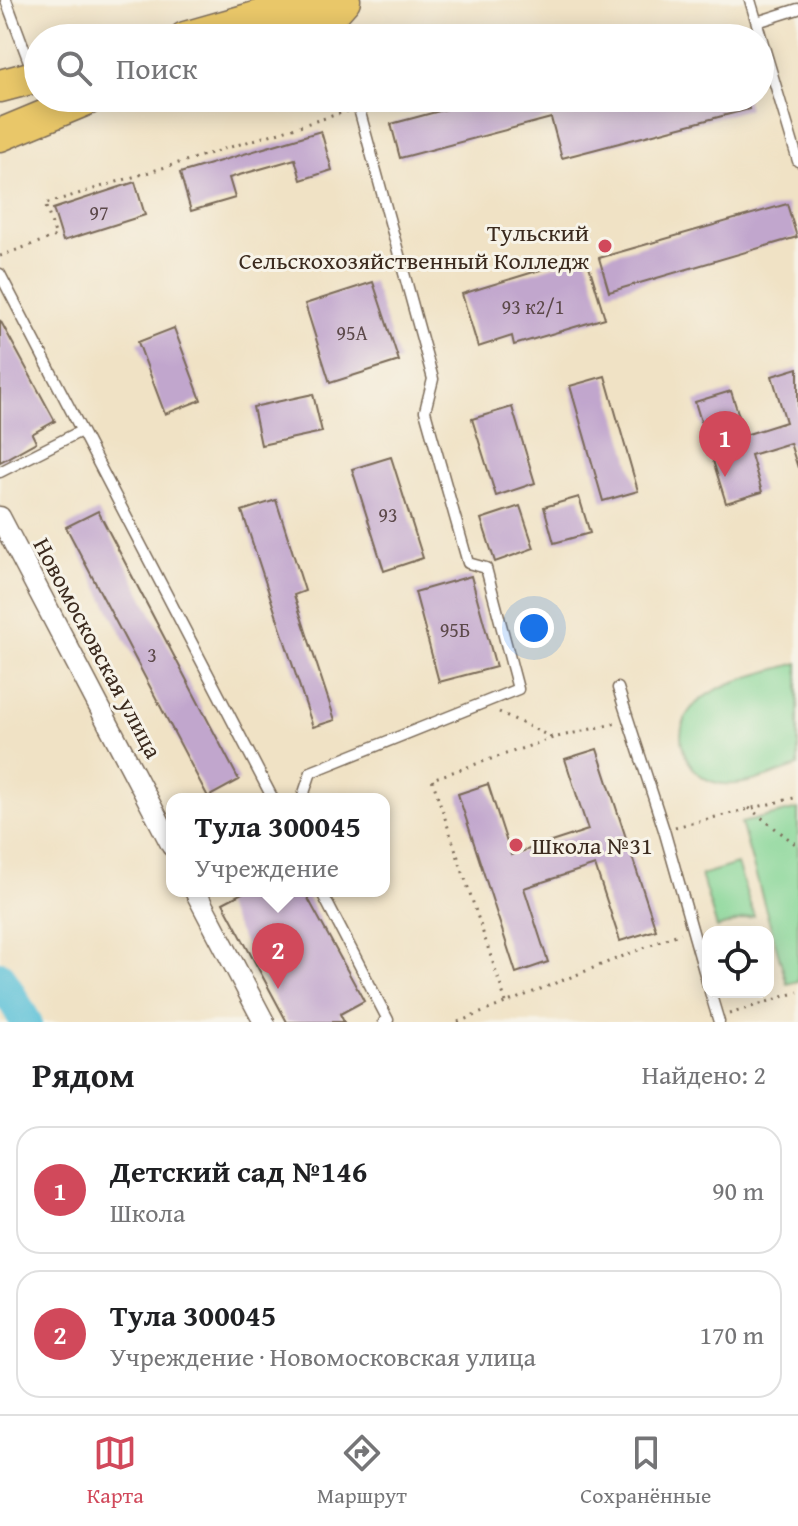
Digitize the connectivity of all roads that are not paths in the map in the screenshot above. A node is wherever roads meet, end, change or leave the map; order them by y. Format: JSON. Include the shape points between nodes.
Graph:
{"nodes":[{"id":1,"x":750,"y":0,"type":"edge"},
{"id":2,"x":5,"y":8,"type":"edge"},
{"id":3,"x":798,"y":9,"type":"edge"},
{"id":4,"x":333,"y":10,"type":"edge"},
{"id":5,"x":757,"y":22,"type":"joint"},
{"id":6,"x":259,"y":24,"type":"edge"},
{"id":7,"x":316,"y":24,"type":"edge"},
{"id":8,"x":24,"y":50,"type":"edge"},
{"id":9,"x":0,"y":60,"type":"edge"},
{"id":10,"x":24,"y":70,"type":"edge"},
{"id":11,"x":24,"y":79,"type":"edge"},
{"id":12,"x":774,"y":80,"type":"edge"},
{"id":13,"x":0,"y":86,"type":"edge"},
{"id":14,"x":55,"y":112,"type":"edge"},
{"id":15,"x":360,"y":112,"type":"edge"},
{"id":16,"x":0,"y":135,"type":"edge"},
{"id":17,"x":798,"y":161,"type":"edge"},
{"id":18,"x":0,"y":274,"type":"edge"},
{"id":19,"x":81,"y":431,"type":"junction"},
{"id":20,"x":0,"y":472,"type":"edge"},
{"id":21,"x":0,"y":517,"type":"edge"},
{"id":22,"x":618,"y":688,"type":"dead end"},
{"id":23,"x":270,"y":793,"type":"edge"},
{"id":24,"x":304,"y":793,"type":"edge"},
{"id":25,"x":166,"y":835,"type":"edge"},
{"id":26,"x":199,"y":897,"type":"edge"},
{"id":27,"x":324,"y":897,"type":"edge"},
{"id":28,"x":702,"y":964,"type":"edge"},
{"id":29,"x":712,"y":998,"type":"edge"},
{"id":30,"x":718,"y":1020,"type":"edge"},
{"id":31,"x":387,"y":1021,"type":"edge"},
{"id":32,"x":264,"y":1022,"type":"edge"}],
"edges":[{"from":1,"to":5,"type":"lane"},
{"from":2,"to":8,"type":"lane"},
{"from":3,"to":5,"type":"lane"},
{"from":4,"to":6,"type":"main road"},
{"from":4,"to":7,"type":"main road"},
{"from":9,"to":10,"type":"main road"},
{"from":11,"to":13,"type":"main road"},
{"from":12,"to":17,"type":"lane"},
{"from":14,"to":16,"type":"main road"},
{"from":15,"to":24,"type":"lane","via":[[433,379],[425,411],[468,563],[486,568],[518,689],[311,772]]},
{"from":18,"to":19,"type":"lane"},
{"from":19,"to":20,"type":"lane"},
{"from":19,"to":23,"type":"lane"},
{"from":21,"to":25,"type":"street","name":"Новомосковская улица"},
{"from":22,"to":28,"type":"lane"},
{"from":26,"to":32,"type":"street"},
{"from":27,"to":31,"type":"lane"},
{"from":29,"to":30,"type":"lane"}]}
